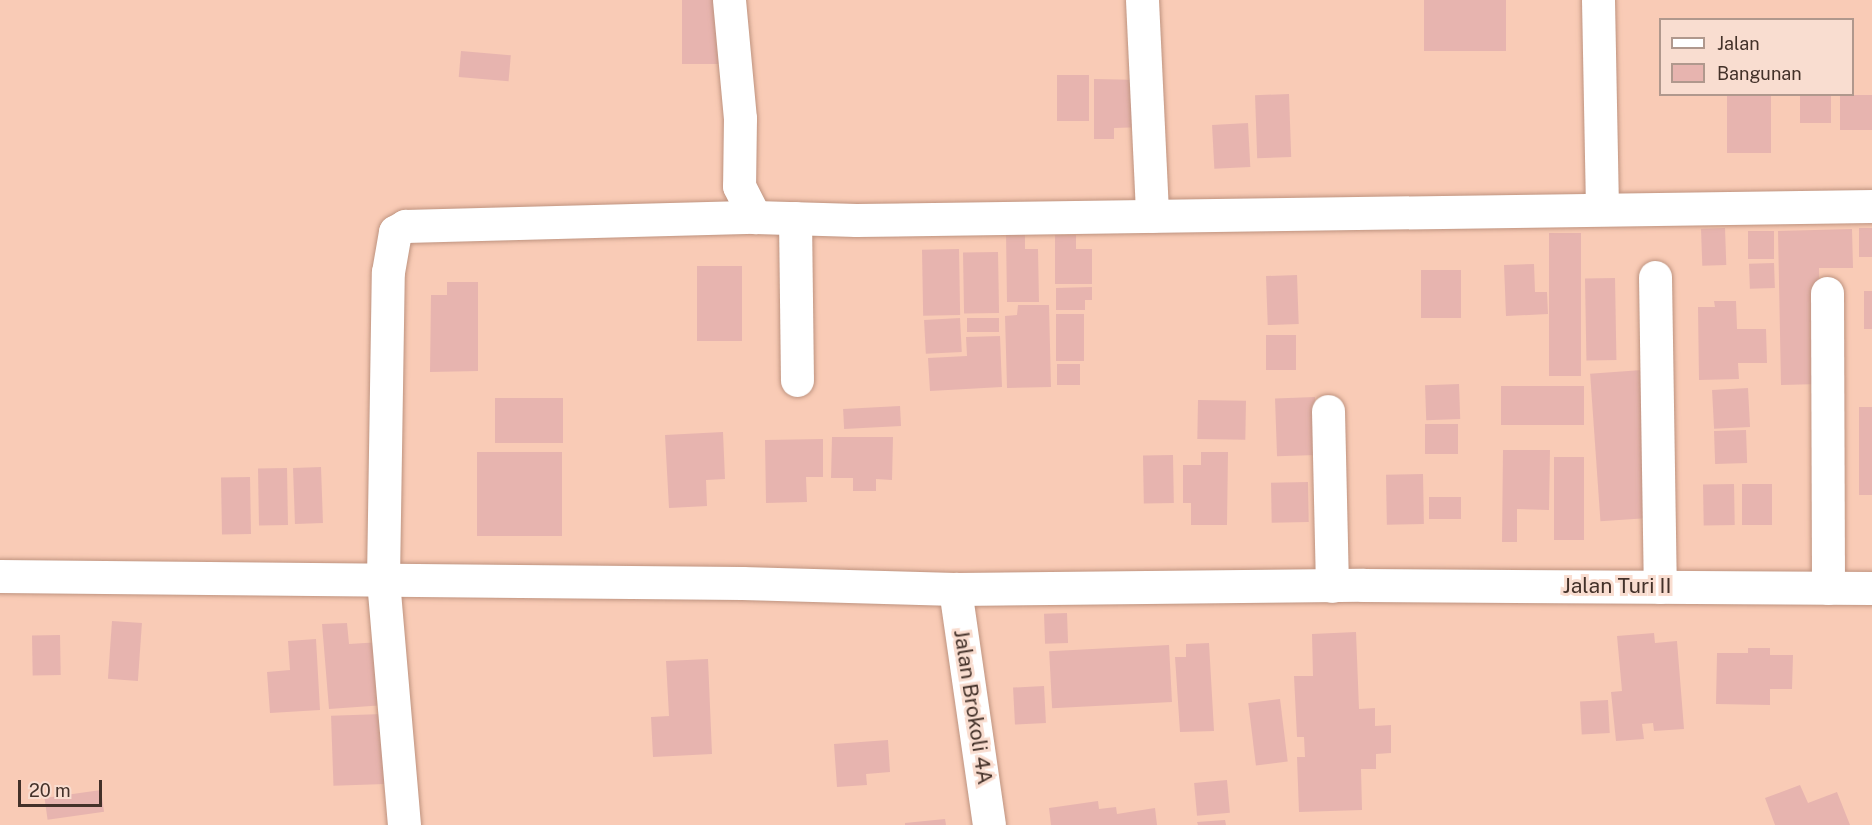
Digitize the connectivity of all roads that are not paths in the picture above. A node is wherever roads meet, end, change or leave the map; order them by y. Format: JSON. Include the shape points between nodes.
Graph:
{"nodes":[{"id":1,"x":729,"y":0,"type":"edge"},
{"id":2,"x":1142,"y":0,"type":"edge"},
{"id":3,"x":1598,"y":0,"type":"edge"},
{"id":4,"x":1872,"y":206,"type":"edge"},
{"id":5,"x":1602,"y":209,"type":"junction"},
{"id":6,"x":1152,"y":216,"type":"junction"},
{"id":7,"x":755,"y":217,"type":"junction"},
{"id":8,"x":795,"y":218,"type":"junction"},
{"id":9,"x":1655,"y":277,"type":"dead end"},
{"id":10,"x":1827,"y":293,"type":"dead end"},
{"id":11,"x":797,"y":380,"type":"dead end"},
{"id":12,"x":1328,"y":411,"type":"dead end"},
{"id":13,"x":0,"y":576,"type":"edge"},
{"id":14,"x":383,"y":579,"type":"junction"},
{"id":15,"x":1347,"y":586,"type":"junction"},
{"id":16,"x":1660,"y":587,"type":"junction"},
{"id":17,"x":1828,"y":588,"type":"junction"},
{"id":18,"x":1872,"y":588,"type":"edge"},
{"id":19,"x":955,"y":589,"type":"junction"},
{"id":20,"x":404,"y":825,"type":"edge"},
{"id":21,"x":989,"y":825,"type":"edge"}],
"edges":[{"from":1,"to":7,"type":"street","via":[[740,118],[739,186]]},
{"from":2,"to":6,"type":"street"},
{"from":3,"to":5,"type":"street"},
{"from":4,"to":5,"type":"street"},
{"from":5,"to":6,"type":"street"},
{"from":6,"to":8,"type":"street"},
{"from":7,"to":8,"type":"street"},
{"from":7,"to":14,"type":"street","via":[[421,223],[395,232],[388,272]]},
{"from":8,"to":11,"type":"street"},
{"from":9,"to":16,"type":"street"},
{"from":10,"to":17,"type":"street"},
{"from":12,"to":15,"type":"street"},
{"from":13,"to":14,"type":"street","name":"Jalan Turi II"},
{"from":14,"to":19,"type":"street","name":"Jalan Turi II"},
{"from":14,"to":20,"type":"street"},
{"from":15,"to":16,"type":"street","name":"Jalan Turi II"},
{"from":15,"to":19,"type":"street","name":"Jalan Turi II"},
{"from":16,"to":17,"type":"street","name":"Jalan Turi II"},
{"from":17,"to":18,"type":"street","name":"Jalan Turi II"},
{"from":19,"to":21,"type":"street","name":"Jalan Brokoli 4A"}]}
